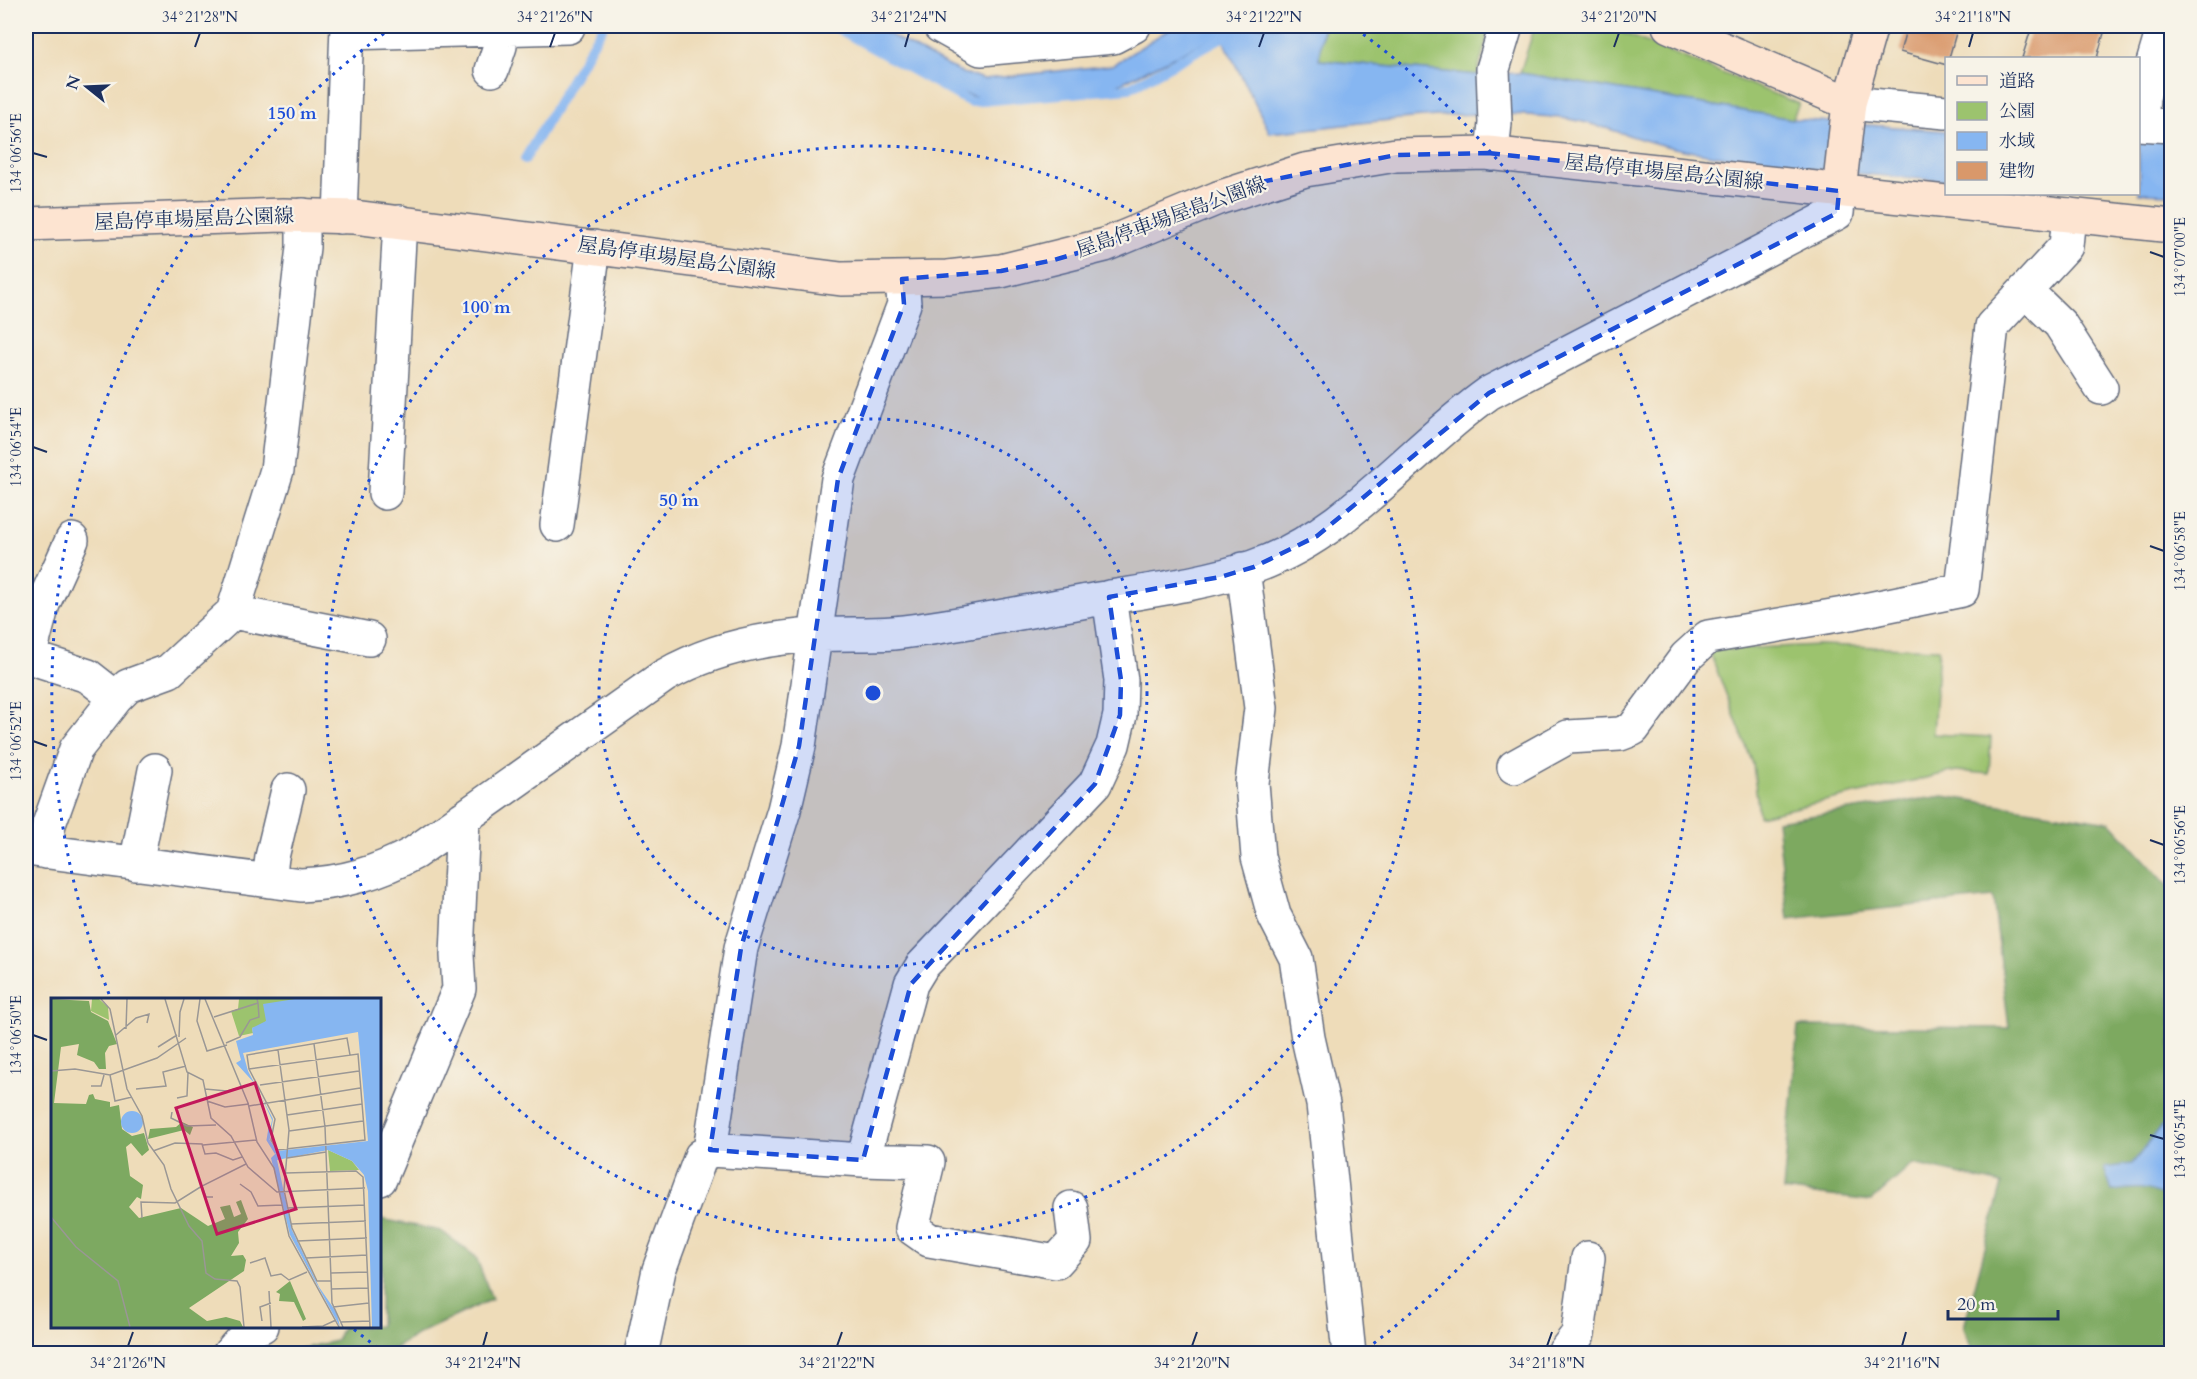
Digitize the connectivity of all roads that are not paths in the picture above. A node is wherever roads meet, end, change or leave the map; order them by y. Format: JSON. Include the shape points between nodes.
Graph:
{"nodes":[{"id":1,"x":940,"y":26,"type":"edge"},
{"id":2,"x":1134,"y":26,"type":"edge"},
{"id":3,"x":1506,"y":26,"type":"edge"},
{"id":4,"x":1669,"y":26,"type":"edge"},
{"id":5,"x":1871,"y":26,"type":"edge"},
{"id":6,"x":2164,"y":26,"type":"edge"},
{"id":7,"x":567,"y":27,"type":"dead end"},
{"id":8,"x":347,"y":29,"type":"edge"},
{"id":9,"x":500,"y":29,"type":"junction"},
{"id":10,"x":492,"y":70,"type":"dead end"},
{"id":11,"x":1849,"y":103,"type":"junction"},
{"id":12,"x":1945,"y":112,"type":"edge"},
{"id":13,"x":2150,"y":125,"type":"edge"},
{"id":14,"x":1493,"y":138,"type":"junction"},
{"id":15,"x":1839,"y":191,"type":"junction"},
{"id":16,"x":303,"y":215,"type":"junction"},
{"id":17,"x":2069,"y":215,"type":"junction"},
{"id":18,"x":340,"y":217,"type":"junction"},
{"id":19,"x":400,"y":222,"type":"junction"},
{"id":20,"x":26,"y":224,"type":"edge"},
{"id":21,"x":2172,"y":226,"type":"edge"},
{"id":22,"x":594,"y":247,"type":"junction"},
{"id":23,"x":903,"y":279,"type":"junction"},
{"id":24,"x":2025,"y":290,"type":"junction"},
{"id":25,"x":2101,"y":388,"type":"dead end"},
{"id":26,"x":385,"y":493,"type":"dead end"},
{"id":27,"x":557,"y":525,"type":"dead end"},
{"id":28,"x":72,"y":540,"type":"dead end"},
{"id":29,"x":1243,"y":570,"type":"junction"},
{"id":30,"x":1109,"y":597,"type":"junction"},
{"id":31,"x":232,"y":612,"type":"junction"},
{"id":32,"x":815,"y":635,"type":"junction"},
{"id":33,"x":369,"y":639,"type":"dead end"},
{"id":34,"x":116,"y":698,"type":"junction"},
{"id":35,"x":1514,"y":767,"type":"dead end"},
{"id":36,"x":155,"y":770,"type":"dead end"},
{"id":37,"x":288,"y":790,"type":"dead end"},
{"id":38,"x":463,"y":818,"type":"junction"},
{"id":39,"x":35,"y":850,"type":"edge"},
{"id":40,"x":136,"y":864,"type":"junction"},
{"id":41,"x":269,"y":881,"type":"junction"},
{"id":42,"x":710,"y":1150,"type":"junction"},
{"id":43,"x":863,"y":1160,"type":"junction"},
{"id":44,"x":383,"y":1162,"type":"edge"},
{"id":45,"x":1071,"y":1208,"type":"dead end"},
{"id":46,"x":1588,"y":1258,"type":"dead end"},
{"id":47,"x":256,"y":1328,"type":"edge"},
{"id":48,"x":229,"y":1353,"type":"edge"},
{"id":49,"x":641,"y":1353,"type":"edge"},
{"id":50,"x":1349,"y":1353,"type":"edge"},
{"id":51,"x":1563,"y":1353,"type":"edge"}],
"edges":[{"from":1,"to":2,"type":"street","via":[[981,49],[1113,37]]},
{"from":3,"to":14,"type":"street","via":[[1493,69]]},
{"from":4,"to":11,"type":"main road"},
{"from":5,"to":11,"type":"main road"},
{"from":6,"to":13,"type":"street","via":[[2143,97]]},
{"from":7,"to":9,"type":"street"},
{"from":8,"to":9,"type":"street"},
{"from":8,"to":18,"type":"street"},
{"from":9,"to":10,"type":"street","via":[[500,46]]},
{"from":11,"to":12,"type":"street"},
{"from":11,"to":15,"type":"main road"},
{"from":14,"to":15,"type":"main road","name":"屋島停車場屋島公園線"},
{"from":14,"to":23,"type":"main road","name":"屋島停車場屋島公園線","via":[[1442,152],[1396,155],[1305,170],[1218,198],[1105,245],[1054,260],[1001,271]]},
{"from":15,"to":17,"type":"main road","name":"屋島停車場屋島公園線"},
{"from":15,"to":29,"type":"street","via":[[1837,213],[1489,393],[1444,427],[1345,516],[1286,553]]},
{"from":16,"to":18,"type":"main road","name":"屋島停車場屋島公園線"},
{"from":16,"to":20,"type":"main road","name":"屋島停車場屋島公園線"},
{"from":16,"to":31,"type":"street","via":[[303,247],[277,470]]},
{"from":17,"to":21,"type":"main road","name":"屋島停車場屋島公園線"},
{"from":17,"to":24,"type":"street","via":[[2066,246]]},
{"from":18,"to":19,"type":"main road","name":"屋島停車場屋島公園線"},
{"from":19,"to":22,"type":"main road","name":"屋島停車場屋島公園線"},
{"from":19,"to":26,"type":"street"},
{"from":22,"to":23,"type":"main road","name":"屋島停車場屋島公園線","via":[[831,278]]},
{"from":22,"to":27,"type":"street"},
{"from":23,"to":32,"type":"street","via":[[904,304],[838,479]]},
{"from":24,"to":25,"type":"street","via":[[2060,324]]},
{"from":24,"to":35,"type":"street","via":[[1992,326],[1962,590],[1708,636],[1686,657],[1633,729],[1620,734],[1568,737]]},
{"from":28,"to":34,"type":"street","via":[[43,604],[29,657],[88,676]]},
{"from":29,"to":30,"type":"street"},
{"from":29,"to":50,"type":"street","via":[[1261,708],[1252,783],[1258,857],[1274,915],[1296,957],[1323,1104]]},
{"from":30,"to":32,"type":"street","via":[[906,632]]},
{"from":30,"to":43,"type":"street","via":[[1121,680],[1120,715],[1113,746],[1095,784],[922,966],[910,984]]},
{"from":31,"to":33,"type":"street"},
{"from":31,"to":34,"type":"street","via":[[169,671],[128,686]]},
{"from":32,"to":38,"type":"street","via":[[745,644],[690,661]]},
{"from":32,"to":42,"type":"street","via":[[792,778],[741,948]]},
{"from":34,"to":39,"type":"street","via":[[76,749],[49,824]]},
{"from":36,"to":40,"type":"street"},
{"from":37,"to":41,"type":"street"},
{"from":38,"to":41,"type":"street","via":[[388,867],[360,877],[301,885]]},
{"from":38,"to":44,"type":"street","via":[[459,989]]},
{"from":39,"to":40,"type":"street"},
{"from":40,"to":41,"type":"street"},
{"from":42,"to":43,"type":"street"},
{"from":42,"to":49,"type":"street","via":[[701,1156],[658,1270]]},
{"from":43,"to":45,"type":"street","via":[[928,1162],[912,1228],[930,1240],[1056,1262],[1075,1241]]},
{"from":46,"to":51,"type":"street","via":[[1578,1334]]},
{"from":47,"to":48,"type":"street"}]}
